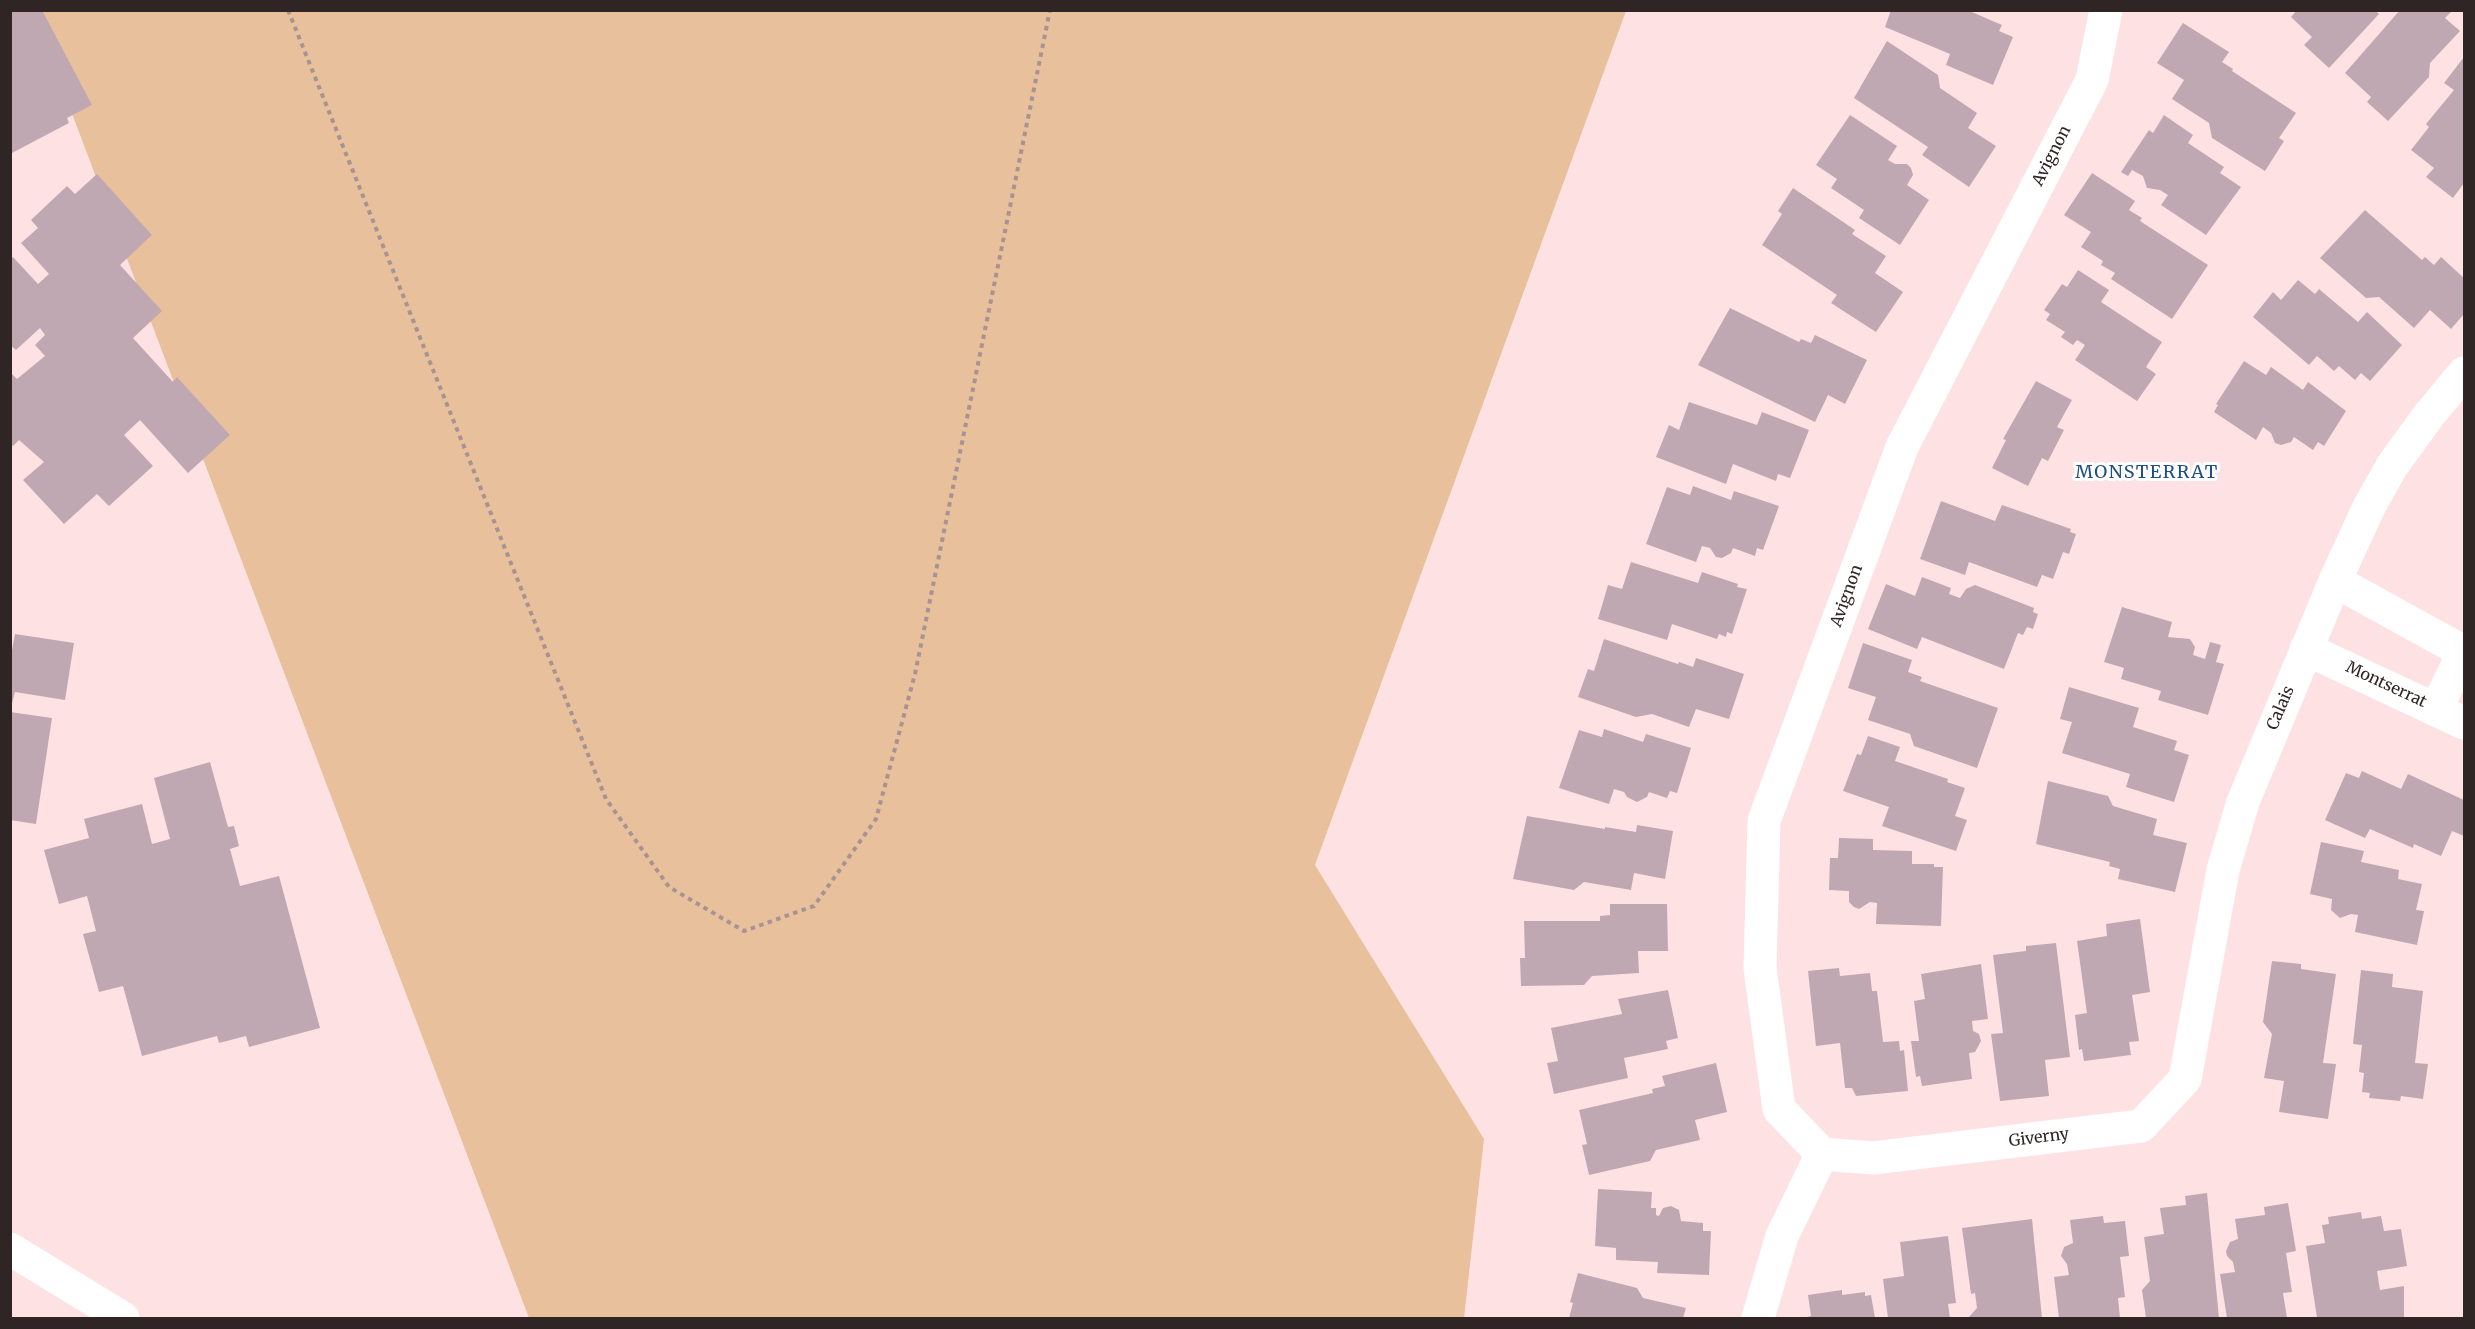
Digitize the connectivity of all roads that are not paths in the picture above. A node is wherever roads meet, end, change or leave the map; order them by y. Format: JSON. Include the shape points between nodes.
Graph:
{"nodes":[{"id":1,"x":2106,"y":10,"type":"edge"},
{"id":2,"x":2464,"y":373,"type":"edge"},
{"id":3,"x":2335,"y":581,"type":"junction"},
{"id":4,"x":2306,"y":649,"type":"junction"},
{"id":5,"x":2464,"y":652,"type":"edge"},
{"id":6,"x":2450,"y":716,"type":"edge"},
{"id":7,"x":2185,"y":1079,"type":"joint"},
{"id":8,"x":1822,"y":1154,"type":"junction"},
{"id":9,"x":10,"y":1249,"type":"edge"},
{"id":10,"x":123,"y":1318,"type":"edge"},
{"id":11,"x":1758,"y":1318,"type":"edge"}],
"edges":[{"from":1,"to":8,"type":"street","name":"Avignon","via":[[2092,80],[1902,447],[1764,821],[1760,968],[1779,1109]]},
{"from":2,"to":3,"type":"street","name":"Calais","via":[[2392,466]]},
{"from":3,"to":4,"type":"street","name":"Calais"},
{"from":3,"to":5,"type":"street"},
{"from":4,"to":6,"type":"street","name":"Montserrat"},
{"from":4,"to":7,"type":"street","name":"Calais","via":[[2243,802],[2223,870]]},
{"from":5,"to":6,"type":"street"},
{"from":7,"to":8,"type":"street","name":"Giverny","via":[[2141,1126],[1873,1158]]},
{"from":8,"to":11,"type":"street","via":[[1782,1236]]},
{"from":9,"to":10,"type":"street"}]}
